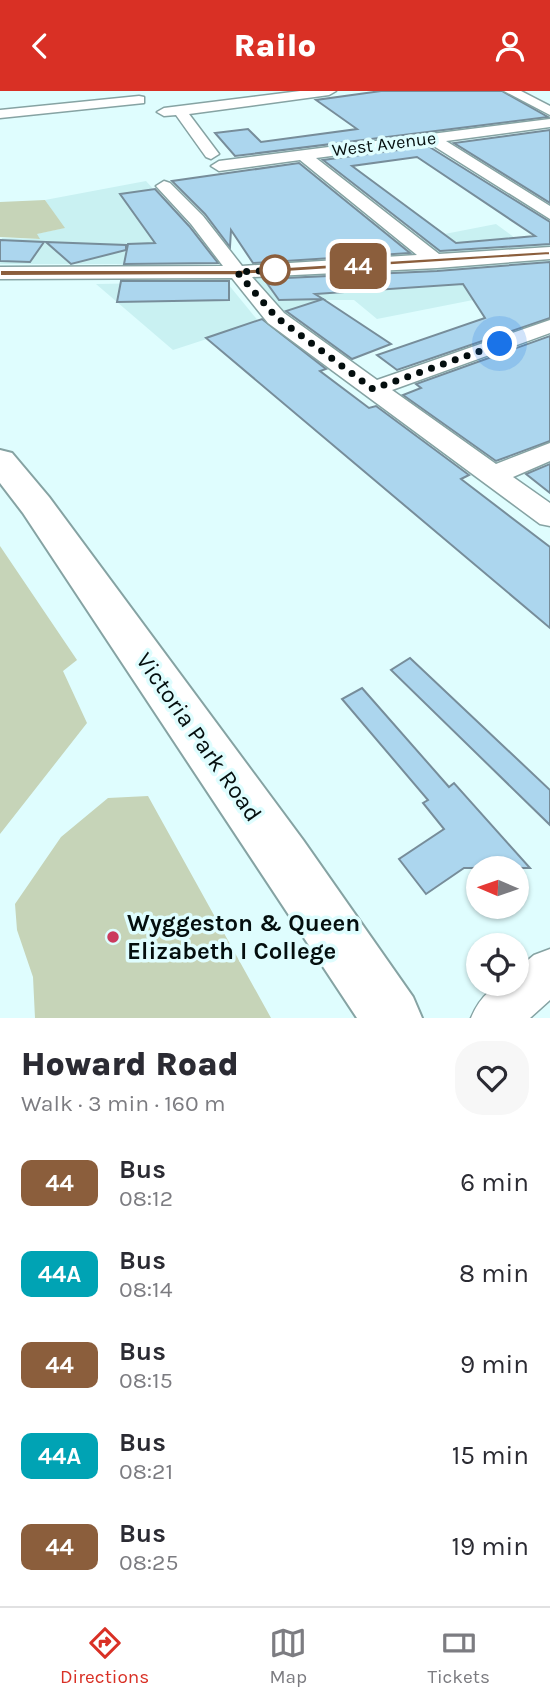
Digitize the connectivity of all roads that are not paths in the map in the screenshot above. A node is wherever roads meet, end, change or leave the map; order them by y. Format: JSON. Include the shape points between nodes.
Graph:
{"nodes":[{"id":1,"x":329,"y":91,"type":"edge"},
{"id":2,"x":511,"y":91,"type":"edge"},
{"id":3,"x":137,"y":95,"type":"edge"},
{"id":4,"x":550,"y":100,"type":"edge"},
{"id":5,"x":532,"y":102,"type":"junction"},
{"id":6,"x":180,"y":111,"type":"junction"},
{"id":7,"x":550,"y":111,"type":"edge"},
{"id":8,"x":0,"y":114,"type":"edge"},
{"id":9,"x":550,"y":123,"type":"edge"},
{"id":10,"x":431,"y":138,"type":"junction"},
{"id":11,"x":303,"y":155,"type":"junction"},
{"id":12,"x":164,"y":186,"type":"dead end"},
{"id":13,"x":550,"y":214,"type":"edge"},
{"id":14,"x":550,"y":253,"type":"edge"},
{"id":15,"x":437,"y":262,"type":"junction"},
{"id":16,"x":237,"y":272,"type":"junction"},
{"id":17,"x":0,"y":273,"type":"edge"},
{"id":18,"x":550,"y":326,"type":"edge"},
{"id":19,"x":373,"y":389,"type":"junction"},
{"id":20,"x":550,"y":451,"type":"edge"},
{"id":21,"x":0,"y":460,"type":"edge"},
{"id":22,"x":494,"y":475,"type":"junction"},
{"id":23,"x":550,"y":517,"type":"edge"},
{"id":24,"x":550,"y":971,"type":"edge"},
{"id":25,"x":392,"y":1018,"type":"edge"},
{"id":26,"x":494,"y":1018,"type":"edge"}],
"edges":[{"from":1,"to":6,"type":"street"},
{"from":2,"to":5,"type":"street"},
{"from":3,"to":6,"type":"street","via":[[146,108]]},
{"from":3,"to":8,"type":"street"},
{"from":4,"to":5,"type":"street"},
{"from":5,"to":7,"type":"street"},
{"from":6,"to":11,"type":"street","name":"West Avenue","via":[[215,160]]},
{"from":9,"to":10,"type":"street","name":"West Avenue"},
{"from":10,"to":11,"type":"street","name":"West Avenue"},
{"from":10,"to":13,"type":"street"},
{"from":11,"to":15,"type":"street"},
{"from":12,"to":16,"type":"street","via":[[204,218]]},
{"from":14,"to":15,"type":"street"},
{"from":15,"to":16,"type":"street"},
{"from":16,"to":17,"type":"street"},
{"from":16,"to":19,"type":"street","via":[[276,317]]},
{"from":18,"to":19,"type":"street"},
{"from":19,"to":22,"type":"street"},
{"from":20,"to":22,"type":"street"},
{"from":21,"to":25,"type":"main road","name":"Victoria Park Road","via":[[83,571]]},
{"from":22,"to":23,"type":"street"},
{"from":24,"to":26,"type":"street"}]}
